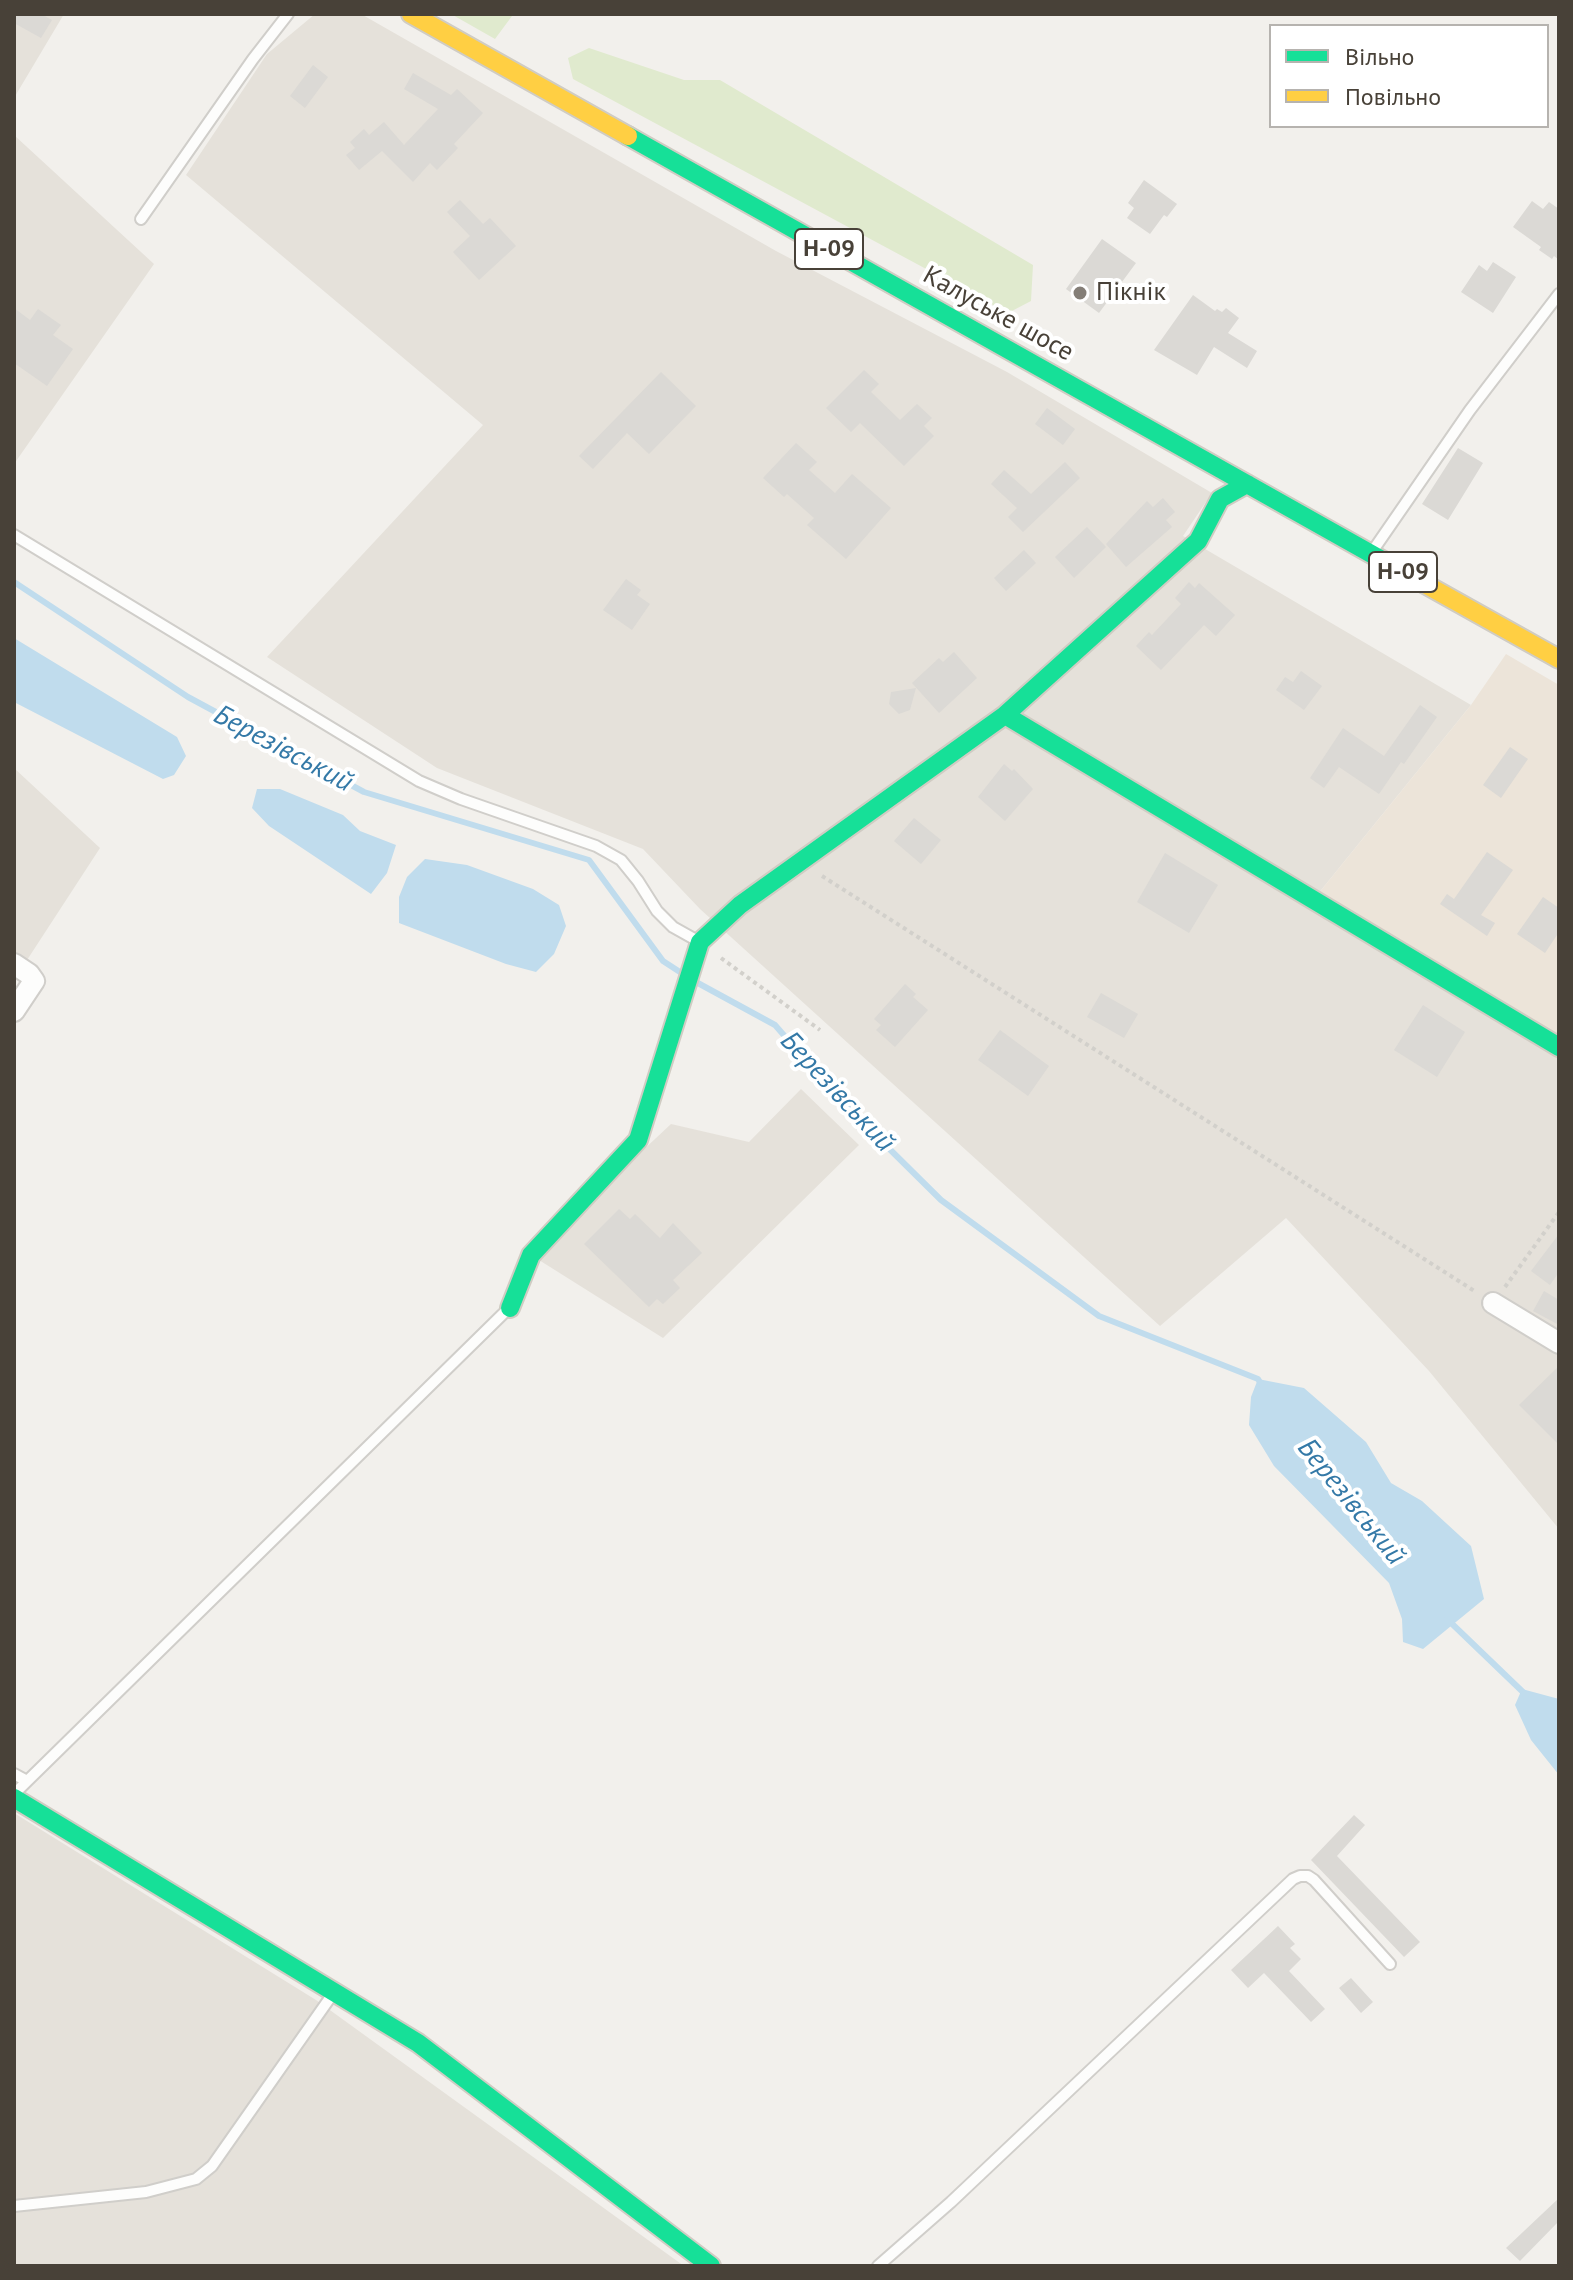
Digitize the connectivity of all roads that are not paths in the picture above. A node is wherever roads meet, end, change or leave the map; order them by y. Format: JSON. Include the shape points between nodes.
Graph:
{"nodes":[{"id":1,"x":288,"y":14,"type":"edge"},
{"id":2,"x":411,"y":14,"type":"edge"},
{"id":3,"x":141,"y":219,"type":"dead end"},
{"id":4,"x":1559,"y":294,"type":"edge"},
{"id":5,"x":1247,"y":484,"type":"junction"},
{"id":6,"x":14,"y":535,"type":"edge"},
{"id":7,"x":1371,"y":554,"type":"junction"},
{"id":8,"x":1559,"y":659,"type":"edge"},
{"id":9,"x":1005,"y":715,"type":"junction"},
{"id":10,"x":700,"y":942,"type":"junction"},
{"id":11,"x":14,"y":964,"type":"edge"},
{"id":12,"x":14,"y":1011,"type":"edge"},
{"id":13,"x":1559,"y":1047,"type":"edge"},
{"id":14,"x":1493,"y":1303,"type":"road end"},
{"id":15,"x":510,"y":1308,"type":"joint"},
{"id":16,"x":1559,"y":1343,"type":"edge"},
{"id":17,"x":14,"y":1774,"type":"edge"},
{"id":18,"x":27,"y":1781,"type":"junction"},
{"id":19,"x":14,"y":1796,"type":"edge"},
{"id":20,"x":1390,"y":1964,"type":"dead end"},
{"id":21,"x":333,"y":1992,"type":"junction"},
{"id":22,"x":14,"y":2206,"type":"edge"},
{"id":23,"x":711,"y":2266,"type":"edge"},
{"id":24,"x":878,"y":2266,"type":"edge"}],
"edges":[{"from":1,"to":3,"type":"lane"},
{"from":2,"to":5,"type":"street","name":"Калуське шосе","number":"Н-09"},
{"from":4,"to":7,"type":"lane","via":[[1470,410]]},
{"from":5,"to":7,"type":"street","name":"Калуське шосе","number":"Н-09"},
{"from":5,"to":9,"type":"street","via":[[1220,499],[1198,541]]},
{"from":6,"to":10,"type":"lane","via":[[419,781],[621,860],[657,911]]},
{"from":7,"to":8,"type":"street","name":"Калуське шосе","number":"Н-09"},
{"from":9,"to":10,"type":"street","via":[[740,905]]},
{"from":9,"to":13,"type":"street"},
{"from":10,"to":15,"type":"street","via":[[638,1140],[531,1255]]},
{"from":11,"to":12,"type":"street","via":[[34,981]]},
{"from":14,"to":16,"type":"street"},
{"from":15,"to":18,"type":"lane"},
{"from":17,"to":18,"type":"lane"},
{"from":18,"to":19,"type":"lane"},
{"from":19,"to":21,"type":"street"},
{"from":20,"to":24,"type":"lane","via":[[1314,1880],[1293,1879]]},
{"from":21,"to":22,"type":"lane","via":[[212,2166],[196,2179],[146,2192]]},
{"from":21,"to":23,"type":"street","via":[[418,2043]]}]}
